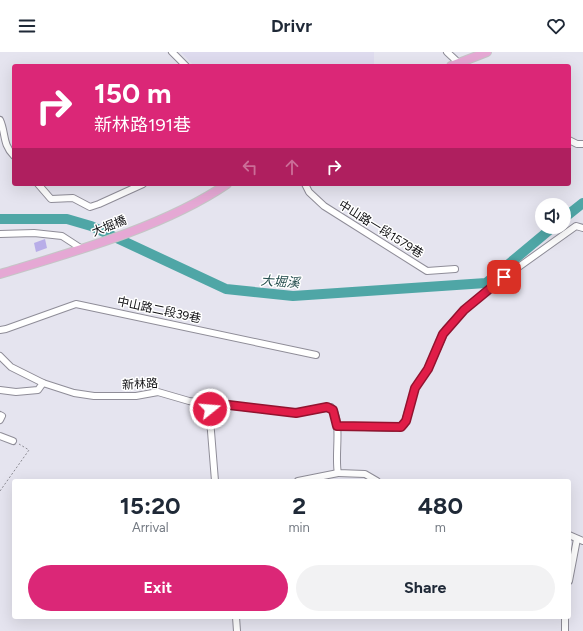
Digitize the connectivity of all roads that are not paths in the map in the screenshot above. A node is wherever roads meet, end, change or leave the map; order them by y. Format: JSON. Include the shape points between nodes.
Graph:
{"nodes":[{"id":1,"x":172,"y":52,"type":"edge"},
{"id":2,"x":447,"y":52,"type":"edge"},
{"id":3,"x":488,"y":52,"type":"edge"},
{"id":4,"x":184,"y":64,"type":"edge"},
{"id":5,"x":461,"y":64,"type":"edge"},
{"id":6,"x":0,"y":120,"type":"edge"},
{"id":7,"x":571,"y":141,"type":"edge"},
{"id":8,"x":583,"y":144,"type":"edge"},
{"id":9,"x":12,"y":154,"type":"edge"},
{"id":10,"x":40,"y":186,"type":"edge"},
{"id":11,"x":139,"y":186,"type":"edge"},
{"id":12,"x":224,"y":186,"type":"edge"},
{"id":13,"x":306,"y":186,"type":"edge"},
{"id":14,"x":583,"y":228,"type":"edge"},
{"id":15,"x":0,"y":234,"type":"edge"},
{"id":16,"x":82,"y":249,"type":"junction"},
{"id":17,"x":455,"y":269,"type":"dead end"},
{"id":18,"x":0,"y":274,"type":"edge"},
{"id":19,"x":0,"y":330,"type":"edge"},
{"id":20,"x":316,"y":355,"type":"dead end"},
{"id":21,"x":0,"y":356,"type":"edge"},
{"id":22,"x":43,"y":383,"type":"junction"},
{"id":23,"x":0,"y":390,"type":"edge"},
{"id":24,"x":212,"y":403,"type":"junction"},
{"id":25,"x":0,"y":415,"type":"edge"},
{"id":26,"x":0,"y":420,"type":"edge"},
{"id":27,"x":337,"y":426,"type":"junction"},
{"id":28,"x":0,"y":436,"type":"edge"},
{"id":29,"x":13,"y":441,"type":"road end"},
{"id":30,"x":338,"y":473,"type":"junction"},
{"id":31,"x":215,"y":479,"type":"edge"},
{"id":32,"x":308,"y":479,"type":"edge"},
{"id":33,"x":374,"y":479,"type":"edge"},
{"id":34,"x":580,"y":540,"type":"edge"},
{"id":35,"x":571,"y":574,"type":"edge"},
{"id":36,"x":236,"y":619,"type":"edge"},
{"id":37,"x":565,"y":619,"type":"edge"},
{"id":38,"x":237,"y":631,"type":"edge"},
{"id":39,"x":565,"y":631,"type":"edge"}],
"edges":[{"from":1,"to":4,"type":"street"},
{"from":2,"to":5,"type":"street"},
{"from":3,"to":5,"type":"main road"},
{"from":6,"to":9,"type":"street","via":[[3,139]]},
{"from":7,"to":8,"type":"street"},
{"from":10,"to":11,"type":"street","via":[[51,199],[73,198],[90,206]]},
{"from":12,"to":16,"type":"main road","name":"大堀橋","via":[[206,198]]},
{"from":13,"to":17,"type":"street","name":"中山路一段1579巷","via":[[324,206],[427,271]]},
{"from":14,"to":27,"type":"street","via":[[576,226],[492,286],[461,313],[443,334],[428,369],[415,388],[404,425],[392,428]]},
{"from":15,"to":16,"type":"street","via":[[62,236]]},
{"from":16,"to":18,"type":"main road","name":"大堀橋"},
{"from":19,"to":20,"type":"street","name":"中山路二段39巷","via":[[76,304]]},
{"from":21,"to":22,"type":"street","name":"新林路","via":[[11,367]]},
{"from":22,"to":23,"type":"street","via":[[38,390]]},
{"from":22,"to":24,"type":"street","name":"新林路","via":[[74,393],[94,396],[136,396],[158,392],[189,401]]},
{"from":24,"to":27,"type":"street","name":"新林路","via":[[296,413],[331,407]]},
{"from":24,"to":31,"type":"street","via":[[210,419]]},
{"from":25,"to":26,"type":"street"},
{"from":27,"to":30,"type":"street","via":[[335,462]]},
{"from":28,"to":29,"type":"street"},
{"from":30,"to":32,"type":"street"},
{"from":30,"to":33,"type":"street","via":[[365,474]]},
{"from":34,"to":35,"type":"street"},
{"from":36,"to":38,"type":"street"},
{"from":37,"to":39,"type":"street"}]}
